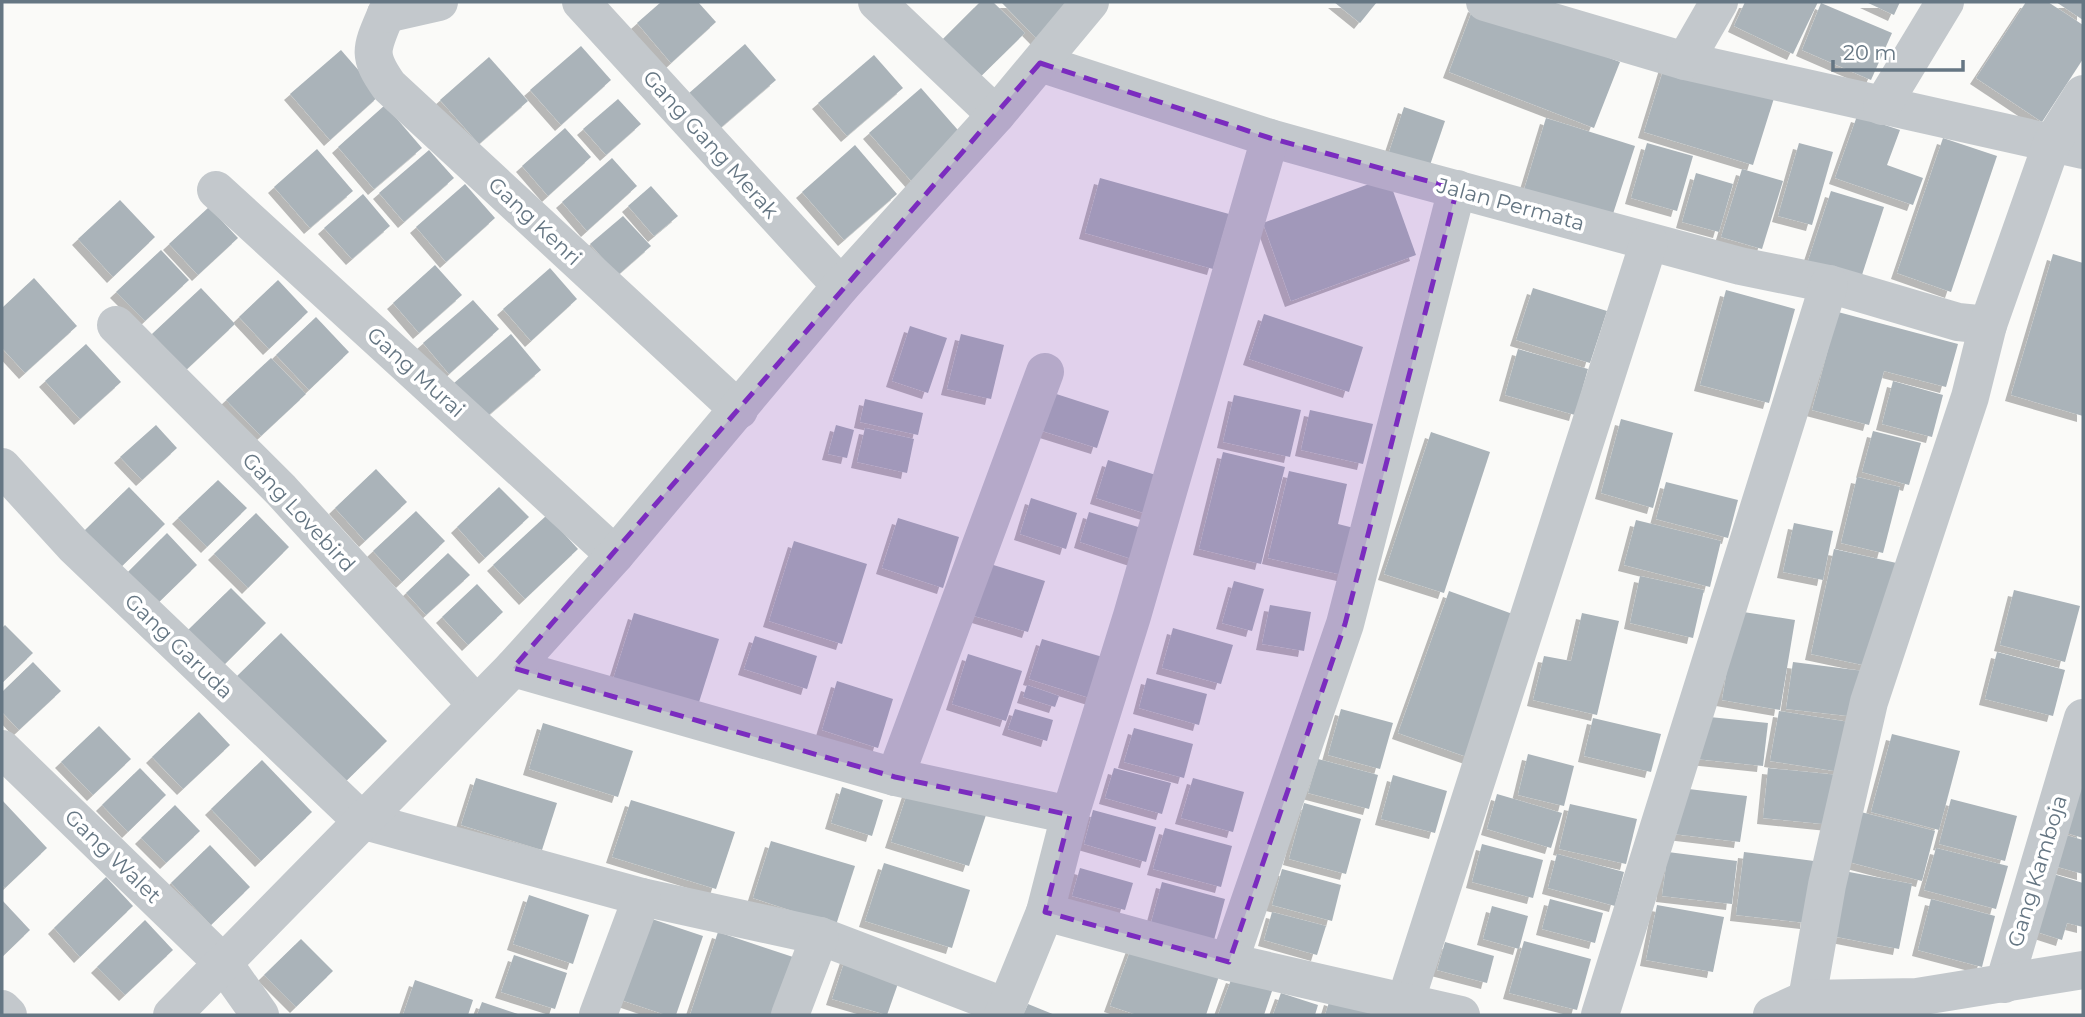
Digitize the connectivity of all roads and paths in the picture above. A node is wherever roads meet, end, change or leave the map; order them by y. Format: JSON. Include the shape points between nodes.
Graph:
{"nodes":[{"id":1,"x":439,"y":2,"type":"edge"},
{"id":2,"x":581,"y":2,"type":"edge"},
{"id":3,"x":877,"y":2,"type":"edge"},
{"id":4,"x":1090,"y":2,"type":"edge"},
{"id":5,"x":1485,"y":2,"type":"edge"},
{"id":6,"x":1719,"y":2,"type":"edge"},
{"id":7,"x":1945,"y":2,"type":"edge"},
{"id":8,"x":384,"y":8,"type":"edge"},
{"id":9,"x":1685,"y":61,"type":"junction"},
{"id":10,"x":1040,"y":63,"type":"junction"},
{"id":11,"x":2083,"y":94,"type":"edge"},
{"id":12,"x":1882,"y":106,"type":"junction"},
{"id":13,"x":996,"y":115,"type":"junction"},
{"id":14,"x":1270,"y":138,"type":"junction"},
{"id":15,"x":2068,"y":146,"type":"edge"},
{"id":16,"x":1457,"y":189,"type":"junction"},
{"id":17,"x":216,"y":190,"type":"dead end"},
{"id":18,"x":1649,"y":242,"type":"junction"},
{"id":19,"x":1829,"y":285,"type":"junction"},
{"id":20,"x":841,"y":286,"type":"junction"},
{"id":21,"x":116,"y":325,"type":"dead end"},
{"id":22,"x":1987,"y":326,"type":"junction"},
{"id":23,"x":1045,"y":372,"type":"dead end"},
{"id":24,"x":739,"y":410,"type":"junction"},
{"id":25,"x":2,"y":467,"type":"edge"},
{"id":26,"x":615,"y":555,"type":"junction"},
{"id":27,"x":513,"y":668,"type":"junction"},
{"id":28,"x":476,"y":704,"type":"junction"},
{"id":29,"x":2083,"y":718,"type":"edge"},
{"id":30,"x":2,"y":749,"type":"edge"},
{"id":31,"x":895,"y":777,"type":"junction"},
{"id":32,"x":1070,"y":815,"type":"junction"},
{"id":33,"x":361,"y":820,"type":"junction"},
{"id":34,"x":642,"y":897,"type":"junction"},
{"id":35,"x":1045,"y":912,"type":"junction"},
{"id":36,"x":820,"y":936,"type":"junction"},
{"id":37,"x":1229,"y":962,"type":"junction"},
{"id":38,"x":224,"y":964,"type":"junction"},
{"id":39,"x":2083,"y":970,"type":"edge"},
{"id":40,"x":2004,"y":984,"type":"junction"},
{"id":41,"x":1807,"y":999,"type":"junction"},
{"id":42,"x":1405,"y":1003,"type":"junction"},
{"id":43,"x":2,"y":1009,"type":"edge"},
{"id":44,"x":1005,"y":1011,"type":"edge"},
{"id":45,"x":8,"y":1015,"type":"edge"},
{"id":46,"x":172,"y":1015,"type":"edge"},
{"id":47,"x":260,"y":1015,"type":"edge"},
{"id":48,"x":598,"y":1015,"type":"edge"},
{"id":49,"x":790,"y":1015,"type":"edge"},
{"id":50,"x":1461,"y":1015,"type":"edge"},
{"id":51,"x":1600,"y":1015,"type":"edge"},
{"id":52,"x":1772,"y":1015,"type":"edge"}],
"edges":[{"from":1,"to":8,"type":"street"},
{"from":2,"to":20,"type":"street","name":"Gang Gang Merak"},
{"from":3,"to":13,"type":"street"},
{"from":4,"to":10,"type":"street"},
{"from":5,"to":9,"type":"street"},
{"from":6,"to":9,"type":"street"},
{"from":7,"to":12,"type":"street"},
{"from":8,"to":24,"type":"street","name":"Gang Kenri","via":[[372,53],[374,65],[390,86]]},
{"from":9,"to":12,"type":"street"},
{"from":10,"to":13,"type":"street"},
{"from":10,"to":14,"type":"street","name":"Jalan Permata"},
{"from":11,"to":15,"type":"street"},
{"from":12,"to":15,"type":"street"},
{"from":13,"to":20,"type":"street"},
{"from":14,"to":16,"type":"street","name":"Jalan Permata"},
{"from":14,"to":32,"type":"street"},
{"from":15,"to":22,"type":"street"},
{"from":16,"to":18,"type":"street","name":"Jalan Permata"},
{"from":16,"to":37,"type":"street","via":[[1345,624]]},
{"from":17,"to":26,"type":"street","name":"Gang Murai"},
{"from":18,"to":19,"type":"street","name":"Jalan Permata"},
{"from":18,"to":42,"type":"street"},
{"from":19,"to":22,"type":"street","name":"Jalan Permata"},
{"from":19,"to":51,"type":"street"},
{"from":20,"to":24,"type":"street"},
{"from":21,"to":28,"type":"street","name":"Gang Lovebird","via":[[281,490]]},
{"from":22,"to":41,"type":"street","via":[[1970,397],[1869,702],[1827,885]]},
{"from":23,"to":31,"type":"street"},
{"from":24,"to":26,"type":"street"},
{"from":25,"to":33,"type":"street","name":"Gang Garuda","via":[[74,546]]},
{"from":26,"to":27,"type":"street"},
{"from":27,"to":28,"type":"street"},
{"from":27,"to":31,"type":"street"},
{"from":28,"to":33,"type":"street"},
{"from":29,"to":40,"type":"street","name":"Gang Kamboja"},
{"from":30,"to":38,"type":"street","name":"Gang Walet"},
{"from":31,"to":32,"type":"street"},
{"from":32,"to":35,"type":"street"},
{"from":33,"to":34,"type":"street"},
{"from":33,"to":38,"type":"street"},
{"from":34,"to":36,"type":"street"},
{"from":34,"to":48,"type":"street"},
{"from":35,"to":37,"type":"street"},
{"from":35,"to":44,"type":"street"},
{"from":36,"to":44,"type":"street"},
{"from":36,"to":49,"type":"street"},
{"from":37,"to":42,"type":"street"},
{"from":38,"to":46,"type":"street"},
{"from":38,"to":47,"type":"street","name":"Gang Walet"},
{"from":39,"to":40,"type":"street"},
{"from":40,"to":41,"type":"street","via":[[1917,997]]},
{"from":41,"to":52,"type":"street"},
{"from":42,"to":50,"type":"street"},
{"from":43,"to":45,"type":"street"}]}
